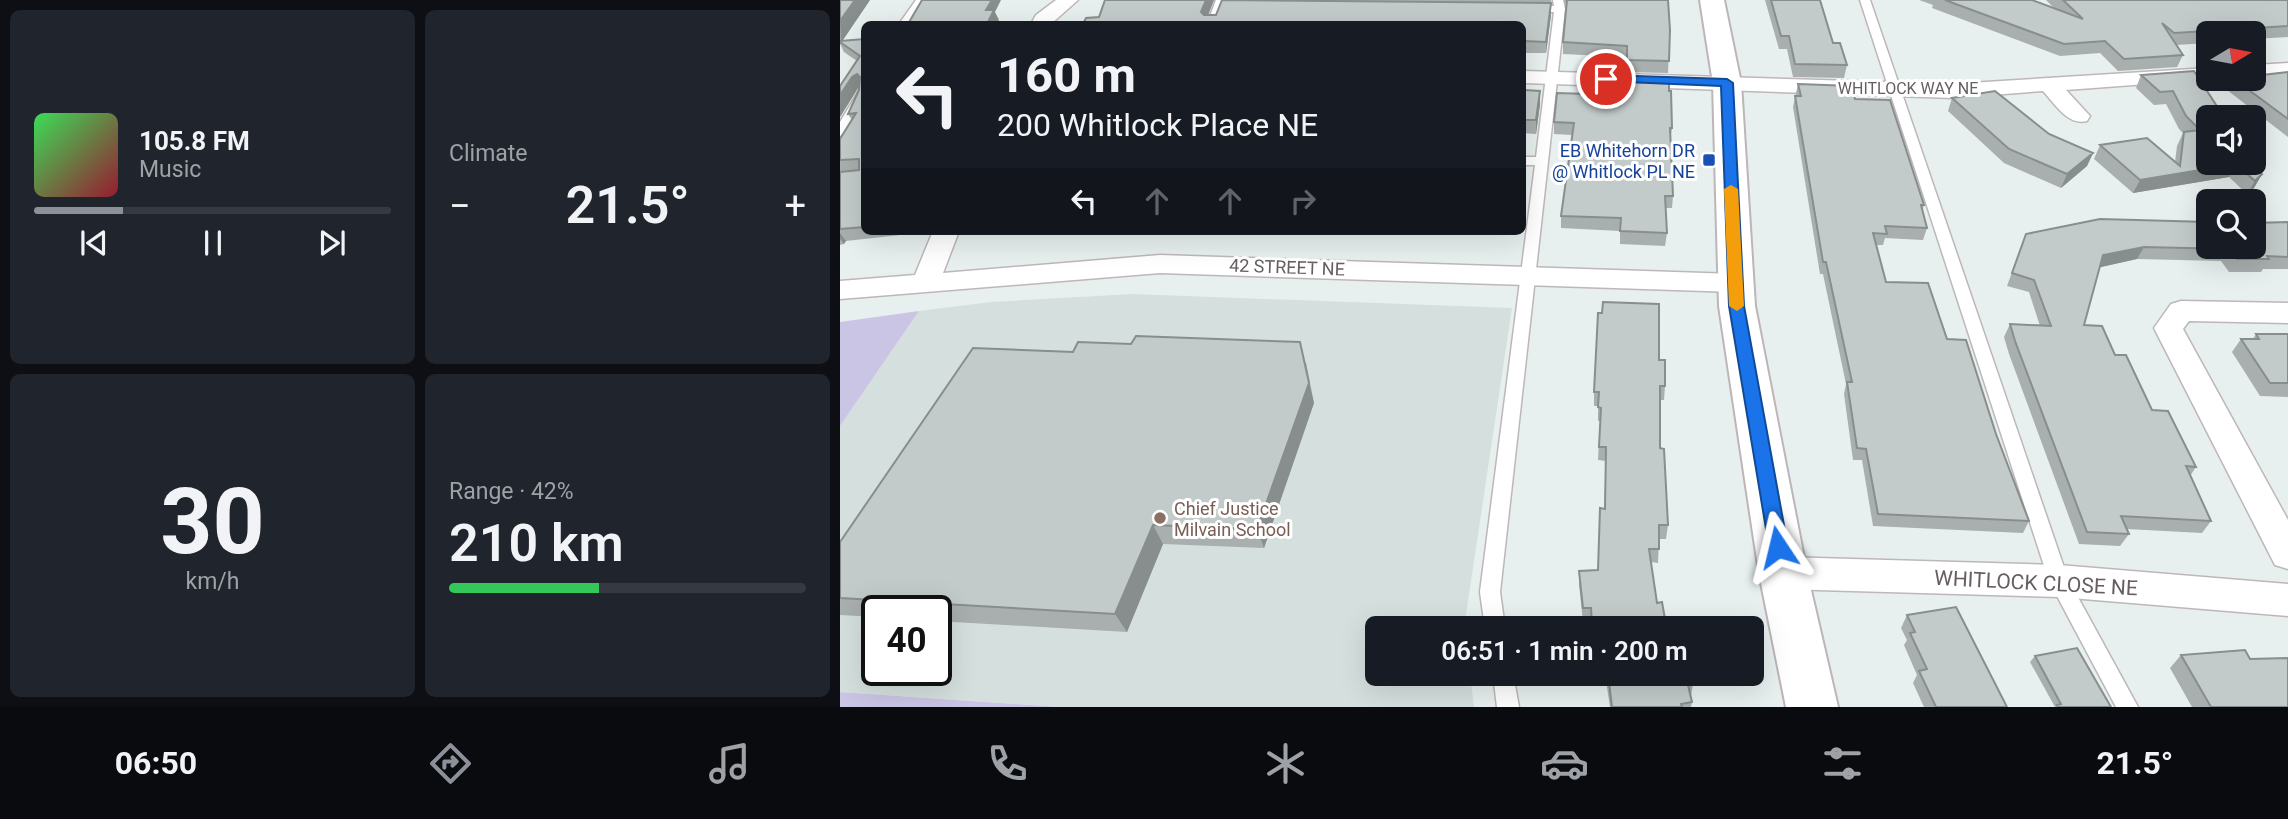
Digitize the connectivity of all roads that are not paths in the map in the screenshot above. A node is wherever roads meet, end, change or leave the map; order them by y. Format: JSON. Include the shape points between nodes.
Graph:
{"nodes":[{"id":1,"x":921,"y":0,"type":"edge"},
{"id":2,"x":1068,"y":0,"type":"edge"},
{"id":3,"x":1712,"y":0,"type":"edge"},
{"id":4,"x":1865,"y":0,"type":"edge"},
{"id":5,"x":1220,"y":3,"type":"edge"},
{"id":6,"x":1559,"y":4,"type":"edge"},
{"id":7,"x":1233,"y":6,"type":"edge"},
{"id":8,"x":1519,"y":8,"type":"edge"},
{"id":9,"x":906,"y":21,"type":"edge"},
{"id":10,"x":1042,"y":21,"type":"edge"},
{"id":11,"x":1213,"y":21,"type":"edge"},
{"id":12,"x":2288,"y":69,"type":"edge"},
{"id":13,"x":2266,"y":70,"type":"edge"},
{"id":14,"x":2196,"y":75,"type":"edge"},
{"id":15,"x":1526,"y":77,"type":"edge"},
{"id":16,"x":1553,"y":77,"type":"junction"},
{"id":17,"x":1727,"y":83,"type":"junction"},
{"id":18,"x":2048,"y":84,"type":"junction"},
{"id":19,"x":1897,"y":90,"type":"junction"},
{"id":20,"x":861,"y":96,"type":"edge"},
{"id":21,"x":2078,"y":116,"type":"dead end"},
{"id":22,"x":840,"y":132,"type":"edge"},
{"id":23,"x":1526,"y":161,"type":"edge"},
{"id":24,"x":1542,"y":161,"type":"junction"},
{"id":25,"x":944,"y":235,"type":"edge"},
{"id":26,"x":1529,"y":275,"type":"junction"},
{"id":27,"x":927,"y":281,"type":"junction"},
{"id":28,"x":1735,"y":283,"type":"junction"},
{"id":29,"x":840,"y":290,"type":"edge"},
{"id":30,"x":2288,"y":313,"type":"edge"},
{"id":31,"x":2288,"y":554,"type":"edge"},
{"id":32,"x":1783,"y":573,"type":"junction"},
{"id":33,"x":2059,"y":581,"type":"junction"},
{"id":34,"x":2288,"y":600,"type":"edge"},
{"id":35,"x":1493,"y":616,"type":"edge"},
{"id":36,"x":1505,"y":686,"type":"edge"},
{"id":37,"x":1508,"y":707,"type":"edge"},
{"id":38,"x":1812,"y":707,"type":"edge"},
{"id":39,"x":2127,"y":707,"type":"edge"}],
"edges":[{"from":1,"to":9,"type":"lane"},
{"from":2,"to":10,"type":"street"},
{"from":3,"to":17,"type":"street"},
{"from":4,"to":19,"type":"lane"},
{"from":5,"to":7,"type":"lane"},
{"from":5,"to":11,"type":"lane"},
{"from":6,"to":8,"type":"lane"},
{"from":6,"to":16,"type":"lane"},
{"from":12,"to":13,"type":"street"},
{"from":14,"to":18,"type":"street","name":"WHITLOCK WAY NE"},
{"from":15,"to":16,"type":"street","name":"WHITLOCK WAY NE"},
{"from":16,"to":17,"type":"street","name":"WHITLOCK WAY NE"},
{"from":16,"to":24,"type":"lane"},
{"from":17,"to":19,"type":"street","name":"WHITLOCK WAY NE"},
{"from":17,"to":28,"type":"street"},
{"from":18,"to":19,"type":"street","name":"WHITLOCK WAY NE"},
{"from":18,"to":21,"type":"street"},
{"from":19,"to":33,"type":"lane"},
{"from":20,"to":22,"type":"lane"},
{"from":23,"to":24,"type":"lane"},
{"from":24,"to":26,"type":"lane"},
{"from":25,"to":27,"type":"street"},
{"from":26,"to":27,"type":"street","name":"42 STREET NE","via":[[1160,264]]},
{"from":26,"to":28,"type":"street","name":"42 STREET NE"},
{"from":26,"to":35,"type":"lane","via":[[1490,592]]},
{"from":27,"to":29,"type":"street","name":"42 STREET NE"},
{"from":28,"to":32,"type":"street"},
{"from":30,"to":31,"type":"street","via":[[2181,311],[2168,328]]},
{"from":32,"to":33,"type":"street","name":"WHITLOCK CLOSE NE"},
{"from":32,"to":38,"type":"street"},
{"from":33,"to":34,"type":"street","name":"WHITLOCK CLOSE NE"},
{"from":33,"to":39,"type":"lane"},
{"from":36,"to":37,"type":"lane"}]}
